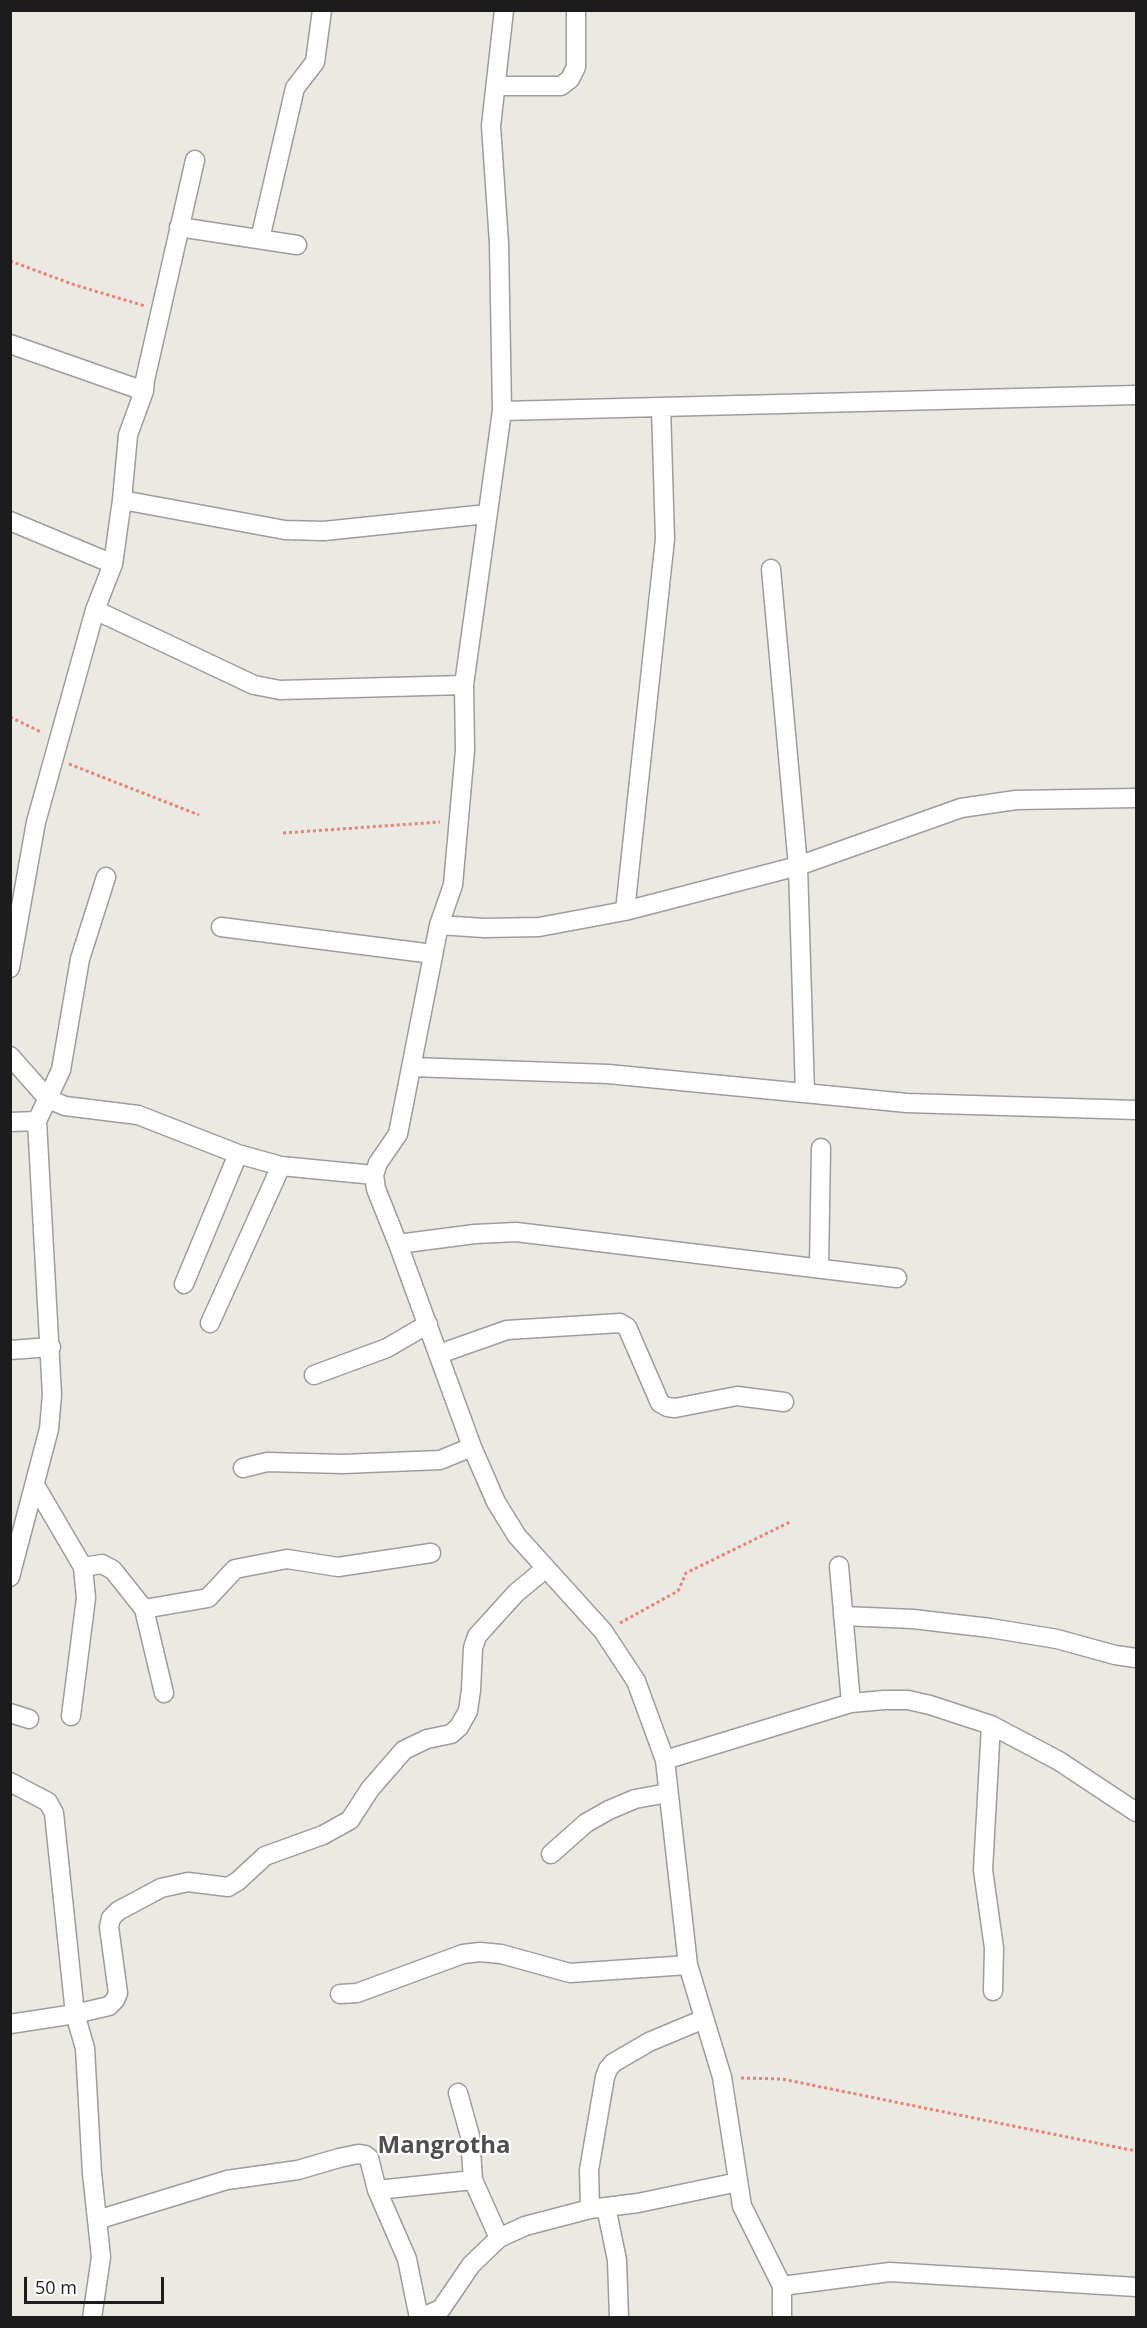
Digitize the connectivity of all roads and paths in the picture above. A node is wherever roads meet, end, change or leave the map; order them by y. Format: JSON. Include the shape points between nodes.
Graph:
{"nodes":[{"id":1,"x":322,"y":10,"type":"edge"},
{"id":2,"x":504,"y":10,"type":"edge"},
{"id":3,"x":576,"y":10,"type":"edge"},
{"id":4,"x":496,"y":86,"type":"junction"},
{"id":5,"x":195,"y":160,"type":"dead end"},
{"id":6,"x":179,"y":227,"type":"junction"},
{"id":7,"x":260,"y":239,"type":"junction"},
{"id":8,"x":297,"y":245,"type":"dead end"},
{"id":9,"x":10,"y":261,"type":"edge"},
{"id":10,"x":160,"y":311,"type":"junction"},
{"id":11,"x":10,"y":344,"type":"edge"},
{"id":12,"x":144,"y":391,"type":"junction"},
{"id":13,"x":1137,"y":395,"type":"edge"},
{"id":14,"x":662,"y":407,"type":"junction"},
{"id":15,"x":502,"y":411,"type":"junction"},
{"id":16,"x":122,"y":500,"type":"junction"},
{"id":17,"x":488,"y":514,"type":"junction"},
{"id":18,"x":10,"y":521,"type":"edge"},
{"id":19,"x":113,"y":564,"type":"junction"},
{"id":20,"x":771,"y":569,"type":"dead end"},
{"id":21,"x":95,"y":610,"type":"junction"},
{"id":22,"x":464,"y":685,"type":"junction"},
{"id":23,"x":10,"y":717,"type":"edge"},
{"id":24,"x":57,"y":749,"type":"junction"},
{"id":25,"x":1137,"y":798,"type":"edge"},
{"id":26,"x":199,"y":815,"type":"dead end"},
{"id":27,"x":459,"y":821,"type":"junction"},
{"id":28,"x":283,"y":833,"type":"dead end"},
{"id":29,"x":798,"y":866,"type":"junction"},
{"id":30,"x":106,"y":877,"type":"dead end"},
{"id":31,"x":625,"y":911,"type":"junction"},
{"id":32,"x":439,"y":925,"type":"junction"},
{"id":33,"x":221,"y":927,"type":"dead end"},
{"id":34,"x":433,"y":954,"type":"junction"},
{"id":35,"x":10,"y":968,"type":"edge"},
{"id":36,"x":10,"y":1056,"type":"edge"},
{"id":37,"x":412,"y":1067,"type":"junction"},
{"id":38,"x":805,"y":1094,"type":"junction"},
{"id":39,"x":48,"y":1099,"type":"junction"},
{"id":40,"x":1137,"y":1110,"type":"edge"},
{"id":41,"x":37,"y":1121,"type":"junction"},
{"id":42,"x":10,"y":1122,"type":"edge"},
{"id":43,"x":821,"y":1148,"type":"dead end"},
{"id":44,"x":238,"y":1154,"type":"junction"},
{"id":45,"x":281,"y":1166,"type":"junction"},
{"id":46,"x":374,"y":1175,"type":"junction"},
{"id":47,"x":399,"y":1245,"type":"junction"},
{"id":48,"x":819,"y":1268,"type":"junction"},
{"id":49,"x":897,"y":1278,"type":"dead end"},
{"id":50,"x":184,"y":1284,"type":"dead end"},
{"id":51,"x":210,"y":1323,"type":"dead end"},
{"id":52,"x":428,"y":1324,"type":"junction"},
{"id":53,"x":51,"y":1347,"type":"junction"},
{"id":54,"x":10,"y":1350,"type":"edge"},
{"id":55,"x":439,"y":1354,"type":"junction"},
{"id":56,"x":314,"y":1375,"type":"dead end"},
{"id":57,"x":784,"y":1402,"type":"dead end"},
{"id":58,"x":472,"y":1447,"type":"junction"},
{"id":59,"x":243,"y":1468,"type":"dead end"},
{"id":60,"x":35,"y":1485,"type":"junction"},
{"id":61,"x":18,"y":1521,"type":"edge"},
{"id":62,"x":790,"y":1522,"type":"dead end"},
{"id":63,"x":431,"y":1553,"type":"dead end"},
{"id":64,"x":839,"y":1566,"type":"dead end"},
{"id":65,"x":83,"y":1567,"type":"junction"},
{"id":66,"x":546,"y":1568,"type":"junction"},
{"id":67,"x":10,"y":1577,"type":"edge"},
{"id":68,"x":144,"y":1609,"type":"junction"},
{"id":69,"x":843,"y":1616,"type":"junction"},
{"id":70,"x":603,"y":1631,"type":"junction"},
{"id":71,"x":1137,"y":1658,"type":"edge"},
{"id":72,"x":164,"y":1693,"type":"dead end"},
{"id":73,"x":851,"y":1703,"type":"junction"},
{"id":74,"x":10,"y":1713,"type":"edge"},
{"id":75,"x":71,"y":1716,"type":"dead end"},
{"id":76,"x":29,"y":1719,"type":"dead end"},
{"id":77,"x":991,"y":1725,"type":"junction"},
{"id":78,"x":664,"y":1760,"type":"junction"},
{"id":79,"x":10,"y":1782,"type":"edge"},
{"id":80,"x":668,"y":1793,"type":"junction"},
{"id":81,"x":1137,"y":1812,"type":"edge"},
{"id":82,"x":552,"y":1854,"type":"dead end"},
{"id":83,"x":688,"y":1965,"type":"junction"},
{"id":84,"x":993,"y":1991,"type":"dead end"},
{"id":85,"x":340,"y":1994,"type":"dead end"},
{"id":86,"x":75,"y":2014,"type":"junction"},
{"id":87,"x":704,"y":2019,"type":"junction"},
{"id":88,"x":10,"y":2024,"type":"edge"},
{"id":89,"x":722,"y":2077,"type":"junction"},
{"id":90,"x":458,"y":2093,"type":"dead end"},
{"id":91,"x":1137,"y":2151,"type":"edge"},
{"id":92,"x":473,"y":2180,"type":"junction"},
{"id":93,"x":738,"y":2182,"type":"junction"},
{"id":94,"x":377,"y":2190,"type":"junction"},
{"id":95,"x":598,"y":2208,"type":"junction"},
{"id":96,"x":97,"y":2220,"type":"junction"},
{"id":97,"x":499,"y":2238,"type":"junction"},
{"id":98,"x":782,"y":2286,"type":"junction"},
{"id":99,"x":1137,"y":2287,"type":"edge"},
{"id":100,"x":92,"y":2318,"type":"edge"},
{"id":101,"x":420,"y":2318,"type":"edge"},
{"id":102,"x":618,"y":2318,"type":"edge"},
{"id":103,"x":782,"y":2318,"type":"edge"}],
"edges":[{"from":1,"to":7,"type":"street","via":[[315,62],[296,88]]},
{"from":2,"to":4,"type":"street"},
{"from":3,"to":4,"type":"street","via":[[576,67],[570,79],[561,86]]},
{"from":4,"to":15,"type":"street","via":[[491,126],[499,243]]},
{"from":5,"to":6,"type":"street"},
{"from":6,"to":7,"type":"street"},
{"from":6,"to":10,"type":"street"},
{"from":7,"to":8,"type":"street"},
{"from":9,"to":10,"type":"path"},
{"from":10,"to":12,"type":"street"},
{"from":11,"to":12,"type":"street"},
{"from":12,"to":16,"type":"street","via":[[128,435]]},
{"from":13,"to":14,"type":"street"},
{"from":14,"to":15,"type":"street"},
{"from":14,"to":31,"type":"street","via":[[665,539]]},
{"from":15,"to":17,"type":"street"},
{"from":16,"to":17,"type":"street","via":[[285,530],[324,531]]},
{"from":16,"to":19,"type":"street"},
{"from":17,"to":22,"type":"street"},
{"from":18,"to":19,"type":"street"},
{"from":19,"to":21,"type":"street"},
{"from":20,"to":29,"type":"street"},
{"from":21,"to":22,"type":"street","via":[[254,685],[280,690]]},
{"from":21,"to":24,"type":"street"},
{"from":22,"to":27,"type":"street","via":[[465,750]]},
{"from":23,"to":24,"type":"path"},
{"from":24,"to":26,"type":"path"},
{"from":24,"to":35,"type":"street","via":[[28,858]]},
{"from":25,"to":29,"type":"street","via":[[1016,800],[962,808]]},
{"from":27,"to":28,"type":"path"},
{"from":27,"to":32,"type":"street","via":[[453,885]]},
{"from":29,"to":31,"type":"street"},
{"from":29,"to":38,"type":"street"},
{"from":30,"to":39,"type":"street","via":[[80,959],[60,1070]]},
{"from":31,"to":32,"type":"street","via":[[539,927]]},
{"from":32,"to":34,"type":"street"},
{"from":33,"to":34,"type":"street"},
{"from":34,"to":37,"type":"street"},
{"from":36,"to":39,"type":"street"},
{"from":37,"to":38,"type":"street","via":[[608,1074]]},
{"from":37,"to":46,"type":"street","via":[[398,1134]]},
{"from":38,"to":40,"type":"street","via":[[907,1103]]},
{"from":39,"to":41,"type":"street"},
{"from":39,"to":44,"type":"street","via":[[65,1106],[138,1115]]},
{"from":41,"to":42,"type":"street"},
{"from":41,"to":53,"type":"street"},
{"from":43,"to":48,"type":"street"},
{"from":44,"to":45,"type":"street"},
{"from":44,"to":50,"type":"street"},
{"from":45,"to":46,"type":"street"},
{"from":45,"to":51,"type":"street"},
{"from":46,"to":47,"type":"street"},
{"from":47,"to":48,"type":"street","via":[[516,1232]]},
{"from":47,"to":52,"type":"street"},
{"from":48,"to":49,"type":"street"},
{"from":52,"to":55,"type":"street"},
{"from":52,"to":56,"type":"street","via":[[387,1348]]},
{"from":53,"to":54,"type":"street"},
{"from":53,"to":60,"type":"street","via":[[49,1429]]},
{"from":55,"to":57,"type":"street","via":[[507,1330],[620,1323],[627,1327],[660,1402],[667,1407],[737,1396]]},
{"from":55,"to":58,"type":"street"},
{"from":58,"to":59,"type":"street","via":[[440,1460],[267,1462]]},
{"from":58,"to":66,"type":"street","via":[[496,1502]]},
{"from":60,"to":61,"type":"street"},
{"from":60,"to":65,"type":"street"},
{"from":61,"to":67,"type":"street"},
{"from":62,"to":70,"type":"path","via":[[686,1573],[678,1591]]},
{"from":63,"to":68,"type":"street","via":[[338,1567],[287,1559],[235,1569],[208,1598]]},
{"from":64,"to":69,"type":"street"},
{"from":65,"to":68,"type":"street","via":[[102,1564],[113,1570]]},
{"from":65,"to":75,"type":"street","via":[[86,1598]]},
{"from":66,"to":70,"type":"street"},
{"from":66,"to":86,"type":"street","via":[[516,1593],[477,1636],[468,1711],[459,1727],[451,1734],[427,1739],[404,1750],[370,1789],[350,1820],[323,1835],[266,1856],[228,1887],[188,1882],[161,1888],[118,1911],[111,1918],[110,1927],[118,1992],[115,2000],[109,2006]]},
{"from":68,"to":72,"type":"street"},
{"from":69,"to":71,"type":"street","via":[[990,1628]]},
{"from":69,"to":73,"type":"street"},
{"from":70,"to":78,"type":"street","via":[[636,1681]]},
{"from":73,"to":77,"type":"street","via":[[908,1700]]},
{"from":73,"to":78,"type":"street"},
{"from":74,"to":76,"type":"street"},
{"from":77,"to":81,"type":"street","via":[[1059,1761]]},
{"from":77,"to":84,"type":"street","via":[[983,1870],[994,1948]]},
{"from":78,"to":80,"type":"street"},
{"from":79,"to":86,"type":"street","via":[[48,1802],[54,1813]]},
{"from":80,"to":82,"type":"street","via":[[635,1799],[609,1810],[586,1823]]},
{"from":80,"to":83,"type":"street"},
{"from":83,"to":85,"type":"street","via":[[570,1973],[480,1952],[463,1954],[357,1993]]},
{"from":83,"to":87,"type":"street"},
{"from":86,"to":88,"type":"street"},
{"from":86,"to":96,"type":"street","via":[[86,2048]]},
{"from":87,"to":89,"type":"street"},
{"from":87,"to":95,"type":"street","via":[[649,2042],[608,2069],[589,2170]]},
{"from":89,"to":91,"type":"path","via":[[782,2079]]},
{"from":89,"to":93,"type":"street"},
{"from":90,"to":92,"type":"street","via":[[470,2136]]},
{"from":92,"to":94,"type":"street"},
{"from":92,"to":97,"type":"street"},
{"from":93,"to":95,"type":"street"},
{"from":93,"to":98,"type":"street","via":[[742,2206]]},
{"from":94,"to":96,"type":"street","via":[[369,2158],[358,2154],[298,2170],[227,2180]]},
{"from":94,"to":101,"type":"street","via":[[407,2259]]},
{"from":95,"to":97,"type":"street","via":[[525,2226]]},
{"from":95,"to":102,"type":"street","via":[[617,2260]]},
{"from":96,"to":100,"type":"street","via":[[101,2258]]},
{"from":97,"to":101,"type":"street","via":[[471,2265],[441,2309]]},
{"from":98,"to":99,"type":"street","via":[[890,2272]]},
{"from":98,"to":103,"type":"street"}]}
